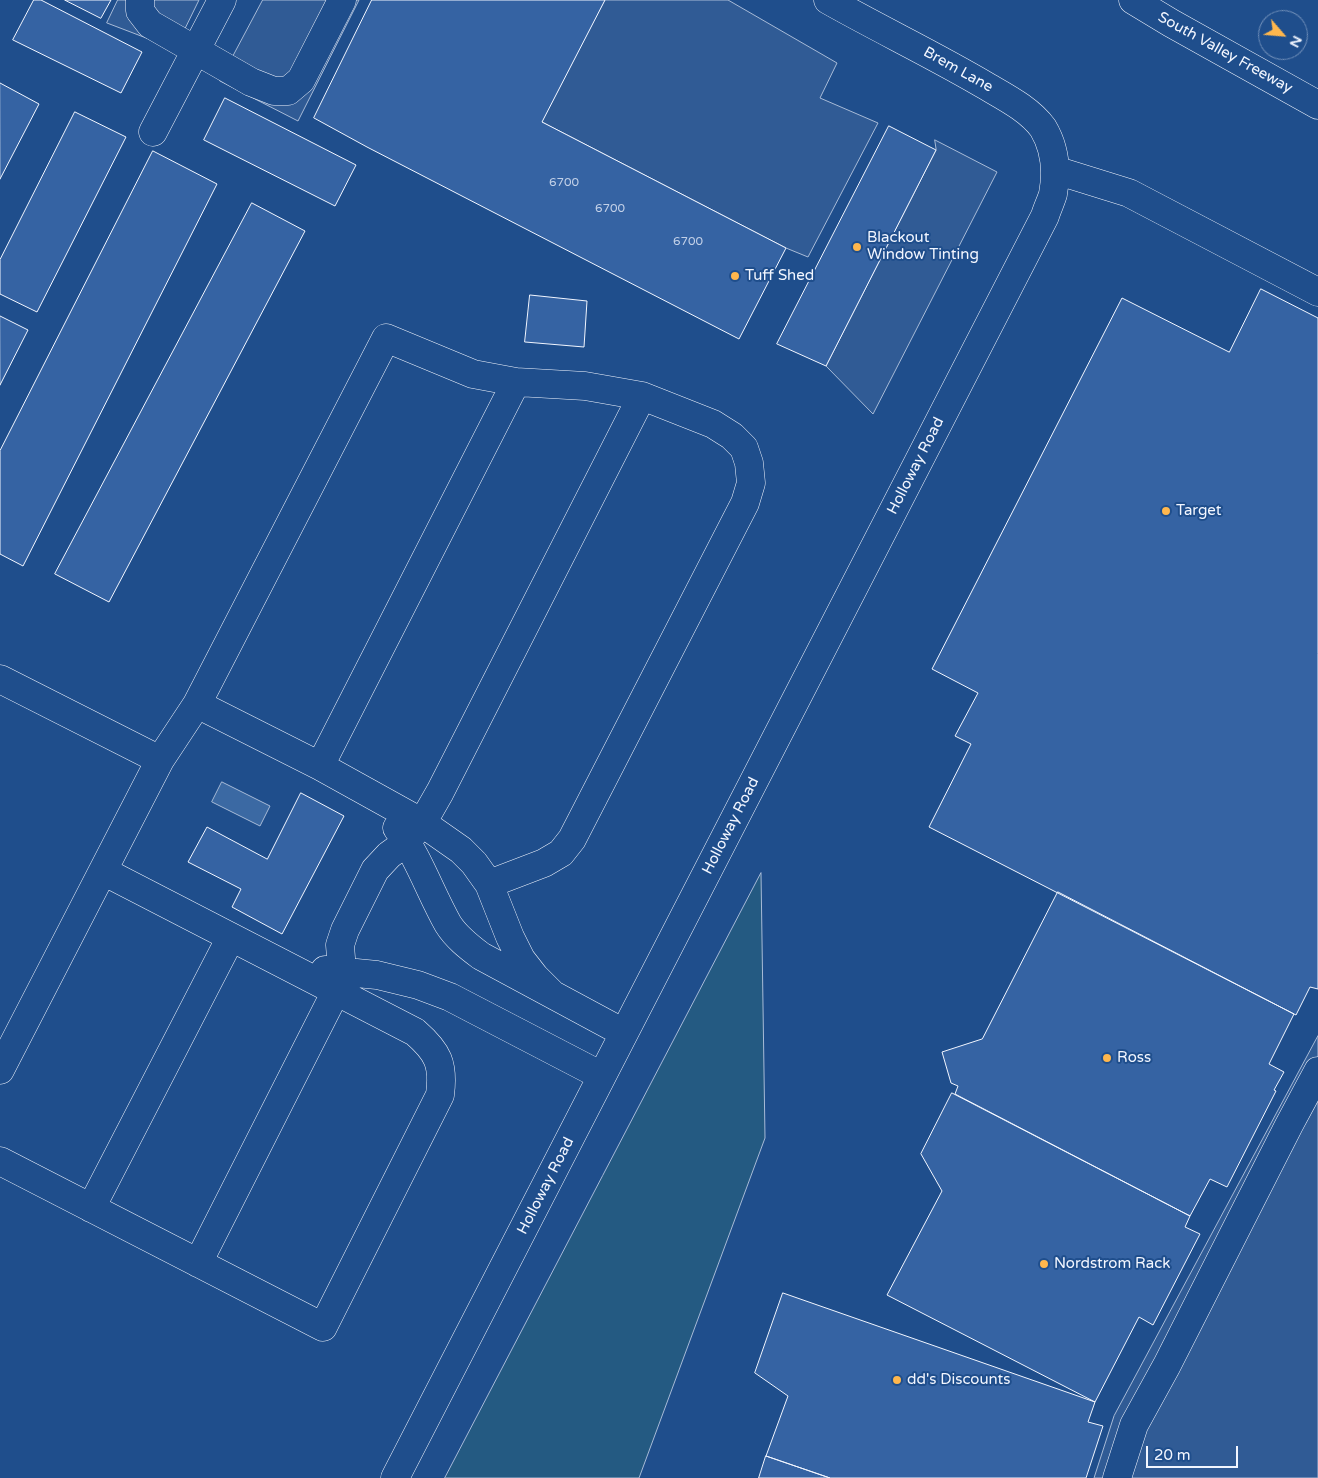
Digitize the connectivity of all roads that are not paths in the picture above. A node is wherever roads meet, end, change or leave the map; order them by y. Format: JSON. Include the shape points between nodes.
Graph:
{"nodes":[{"id":1,"x":140,"y":0,"type":"edge"},
{"id":2,"x":222,"y":0,"type":"edge"},
{"id":3,"x":342,"y":0,"type":"edge"},
{"id":4,"x":828,"y":0,"type":"edge"},
{"id":5,"x":1134,"y":0,"type":"edge"},
{"id":6,"x":196,"y":50,"type":"junction"},
{"id":7,"x":1318,"y":105,"type":"edge"},
{"id":8,"x":153,"y":132,"type":"dead end"},
{"id":9,"x":1055,"y":170,"type":"junction"},
{"id":10,"x":1318,"y":292,"type":"edge"},
{"id":11,"x":516,"y":382,"type":"junction"},
{"id":12,"x":642,"y":396,"type":"junction"},
{"id":13,"x":0,"y":679,"type":"edge"},
{"id":14,"x":197,"y":704,"type":"junction"},
{"id":15,"x":160,"y":760,"type":"junction"},
{"id":16,"x":320,"y":766,"type":"junction"},
{"id":17,"x":414,"y":832,"type":"junction"},
{"id":18,"x":103,"y":871,"type":"junction"},
{"id":19,"x":489,"y":884,"type":"junction"},
{"id":20,"x":231,"y":937,"type":"junction"},
{"id":21,"x":339,"y":981,"type":"junction"},
{"id":22,"x":552,"y":994,"type":"junction"},
{"id":23,"x":624,"y":1033,"type":"junction"},
{"id":24,"x":0,"y":1070,"type":"edge"},
{"id":25,"x":1318,"y":1071,"type":"edge"},
{"id":26,"x":602,"y":1076,"type":"junction"},
{"id":27,"x":0,"y":1161,"type":"edge"},
{"id":28,"x":92,"y":1208,"type":"junction"},
{"id":29,"x":198,"y":1263,"type":"junction"},
{"id":30,"x":395,"y":1478,"type":"edge"},
{"id":31,"x":1117,"y":1478,"type":"edge"}],
"edges":[{"from":1,"to":6,"type":"main road","via":[[140,11],[150,24]]},
{"from":2,"to":6,"type":"main road"},
{"from":3,"to":6,"type":"main road","via":[[301,80],[288,91],[274,91],[251,82]]},
{"from":4,"to":9,"type":"main road","name":"Brem Lane","via":[[957,68],[1028,113],[1042,127],[1052,147]]},
{"from":5,"to":7,"type":"main road","name":"South Valley Freeway"},
{"from":6,"to":8,"type":"main road"},
{"from":9,"to":10,"type":"main road","via":[[1129,193]]},
{"from":9,"to":23,"type":"main road","name":"Holloway Road","via":[[1052,196],[1045,216]]},
{"from":11,"to":12,"type":"main road","via":[[585,386]]},
{"from":11,"to":14,"type":"main road","via":[[473,374],[386,338]]},
{"from":11,"to":16,"type":"main road"},
{"from":12,"to":17,"type":"main road","via":[[440,792]]},
{"from":12,"to":19,"type":"main road","via":[[713,424],[744,448],[750,463],[751,483],[745,503],[572,839],[561,853],[544,863]]},
{"from":13,"to":15,"type":"main road"},
{"from":14,"to":15,"type":"main road"},
{"from":14,"to":16,"type":"main road"},
{"from":15,"to":18,"type":"main road"},
{"from":16,"to":17,"type":"main road","via":[[358,788]]},
{"from":17,"to":19,"type":"main road","via":[[461,850]]},
{"from":17,"to":21,"type":"main road","via":[[376,870],[345,930],[340,945]]},
{"from":17,"to":22,"type":"main road","via":[[448,925],[480,956]]},
{"from":18,"to":20,"type":"main road"},
{"from":18,"to":24,"type":"main road"},
{"from":19,"to":22,"type":"main road","via":[[521,960]]},
{"from":20,"to":21,"type":"main road","via":[[293,969]]},
{"from":20,"to":28,"type":"main road"},
{"from":21,"to":26,"type":"main road","via":[[377,975],[418,985],[450,997]]},
{"from":21,"to":29,"type":"main road"},
{"from":21,"to":29,"type":"main road","via":[[428,1044],[438,1059],[442,1079],[440,1095],[323,1327]]},
{"from":22,"to":23,"type":"main road"},
{"from":23,"to":26,"type":"main road","name":"Holloway Road"},
{"from":25,"to":31,"type":"main road","via":[[1134,1425]]},
{"from":26,"to":30,"type":"main road","name":"Holloway Road"},
{"from":27,"to":28,"type":"main road"},
{"from":28,"to":29,"type":"main road"}]}
